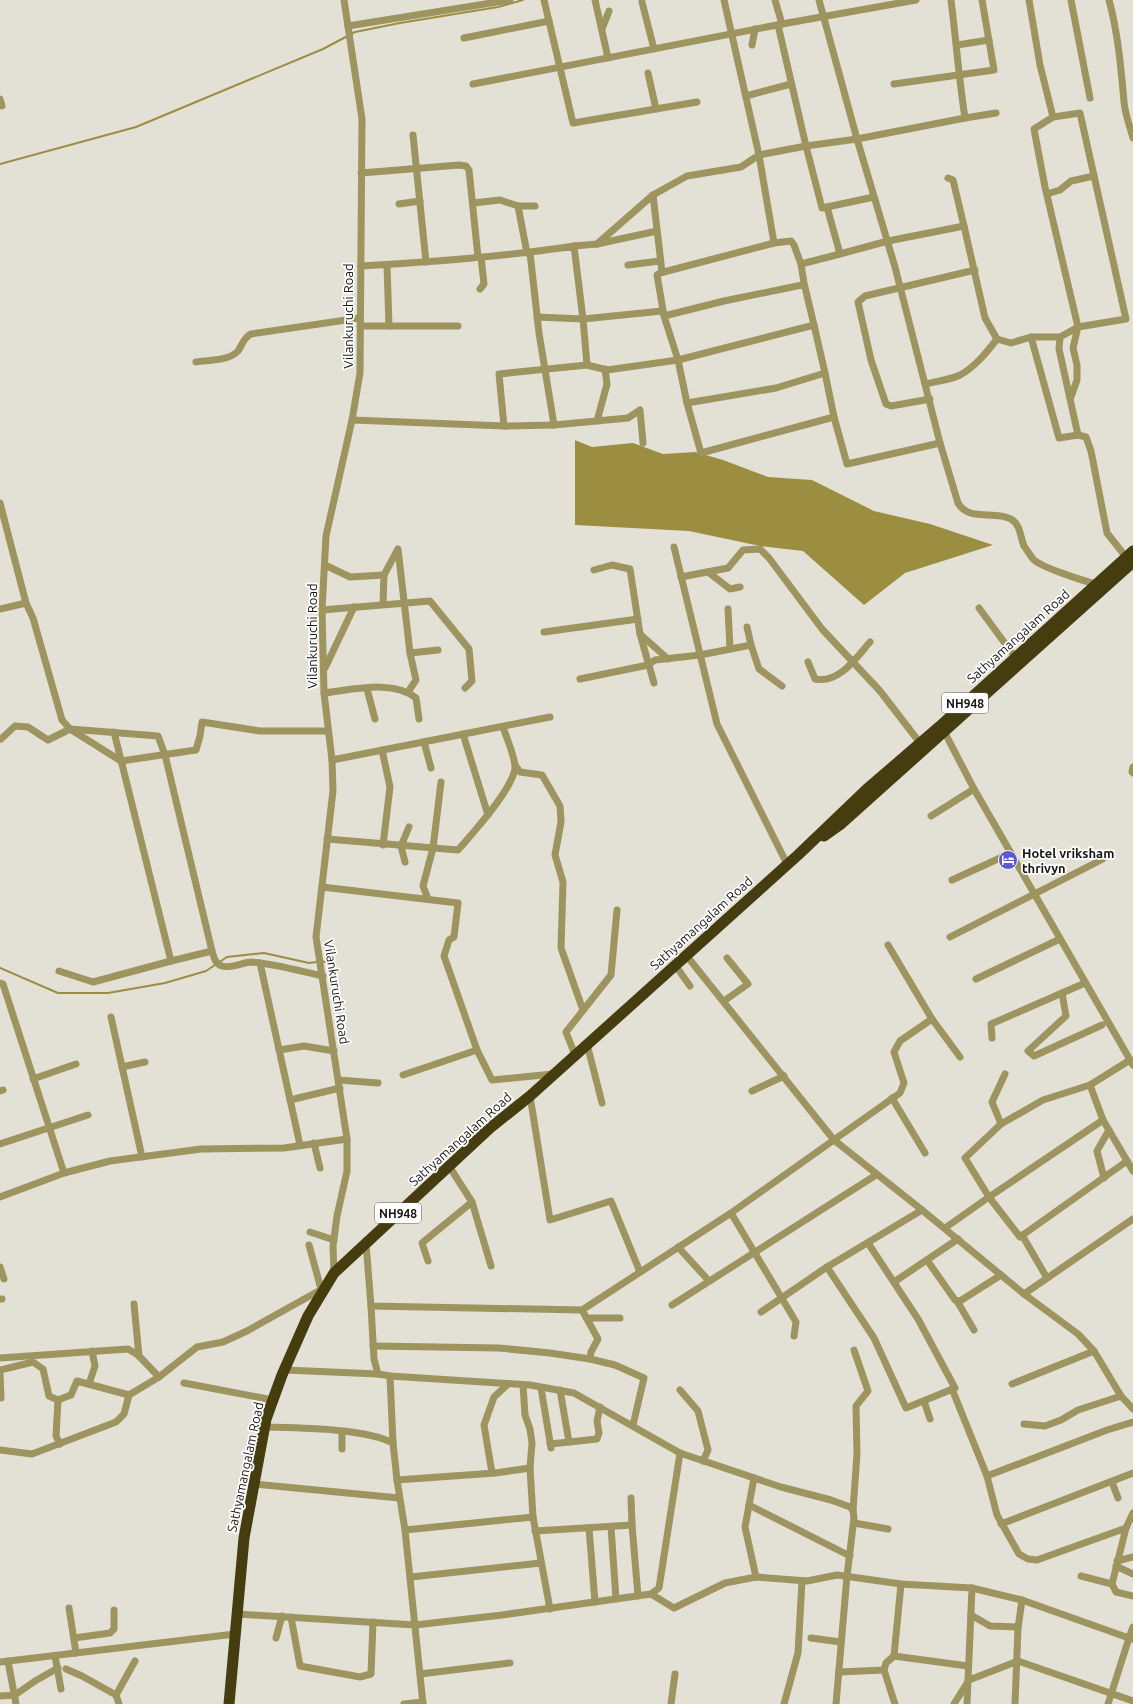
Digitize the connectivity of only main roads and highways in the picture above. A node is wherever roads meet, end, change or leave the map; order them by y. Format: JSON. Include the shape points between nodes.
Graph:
{"nodes":[{"id":1,"x":1131,"y":557,"type":"edge"},
{"id":2,"x":1047,"y":634,"type":"junction"},
{"id":3,"x":798,"y":855,"type":"junction"},
{"id":4,"x":230,"y":1704,"type":"edge"}],
"edges":[{"from":1,"to":2,"type":"highway","name":"Sathyamangalam Road","number":"NH948"},
{"from":1,"to":2,"type":"highway","name":"Sathyamangalam Road","number":"NH948","via":[[1096,584]]},
{"from":2,"to":3,"type":"highway","name":"Sathyamangalam Road","number":"NH948","via":[[1015,657],[867,789]]},
{"from":2,"to":3,"type":"highway","name":"Sathyamangalam Road","number":"NH948","via":[[945,733],[841,824]]},
{"from":3,"to":4,"type":"highway","name":"Sathyamangalam Road","number":"NH948","via":[[530,1096],[490,1128],[334,1273],[323,1288],[285,1370],[265,1427],[244,1538]]}]}
